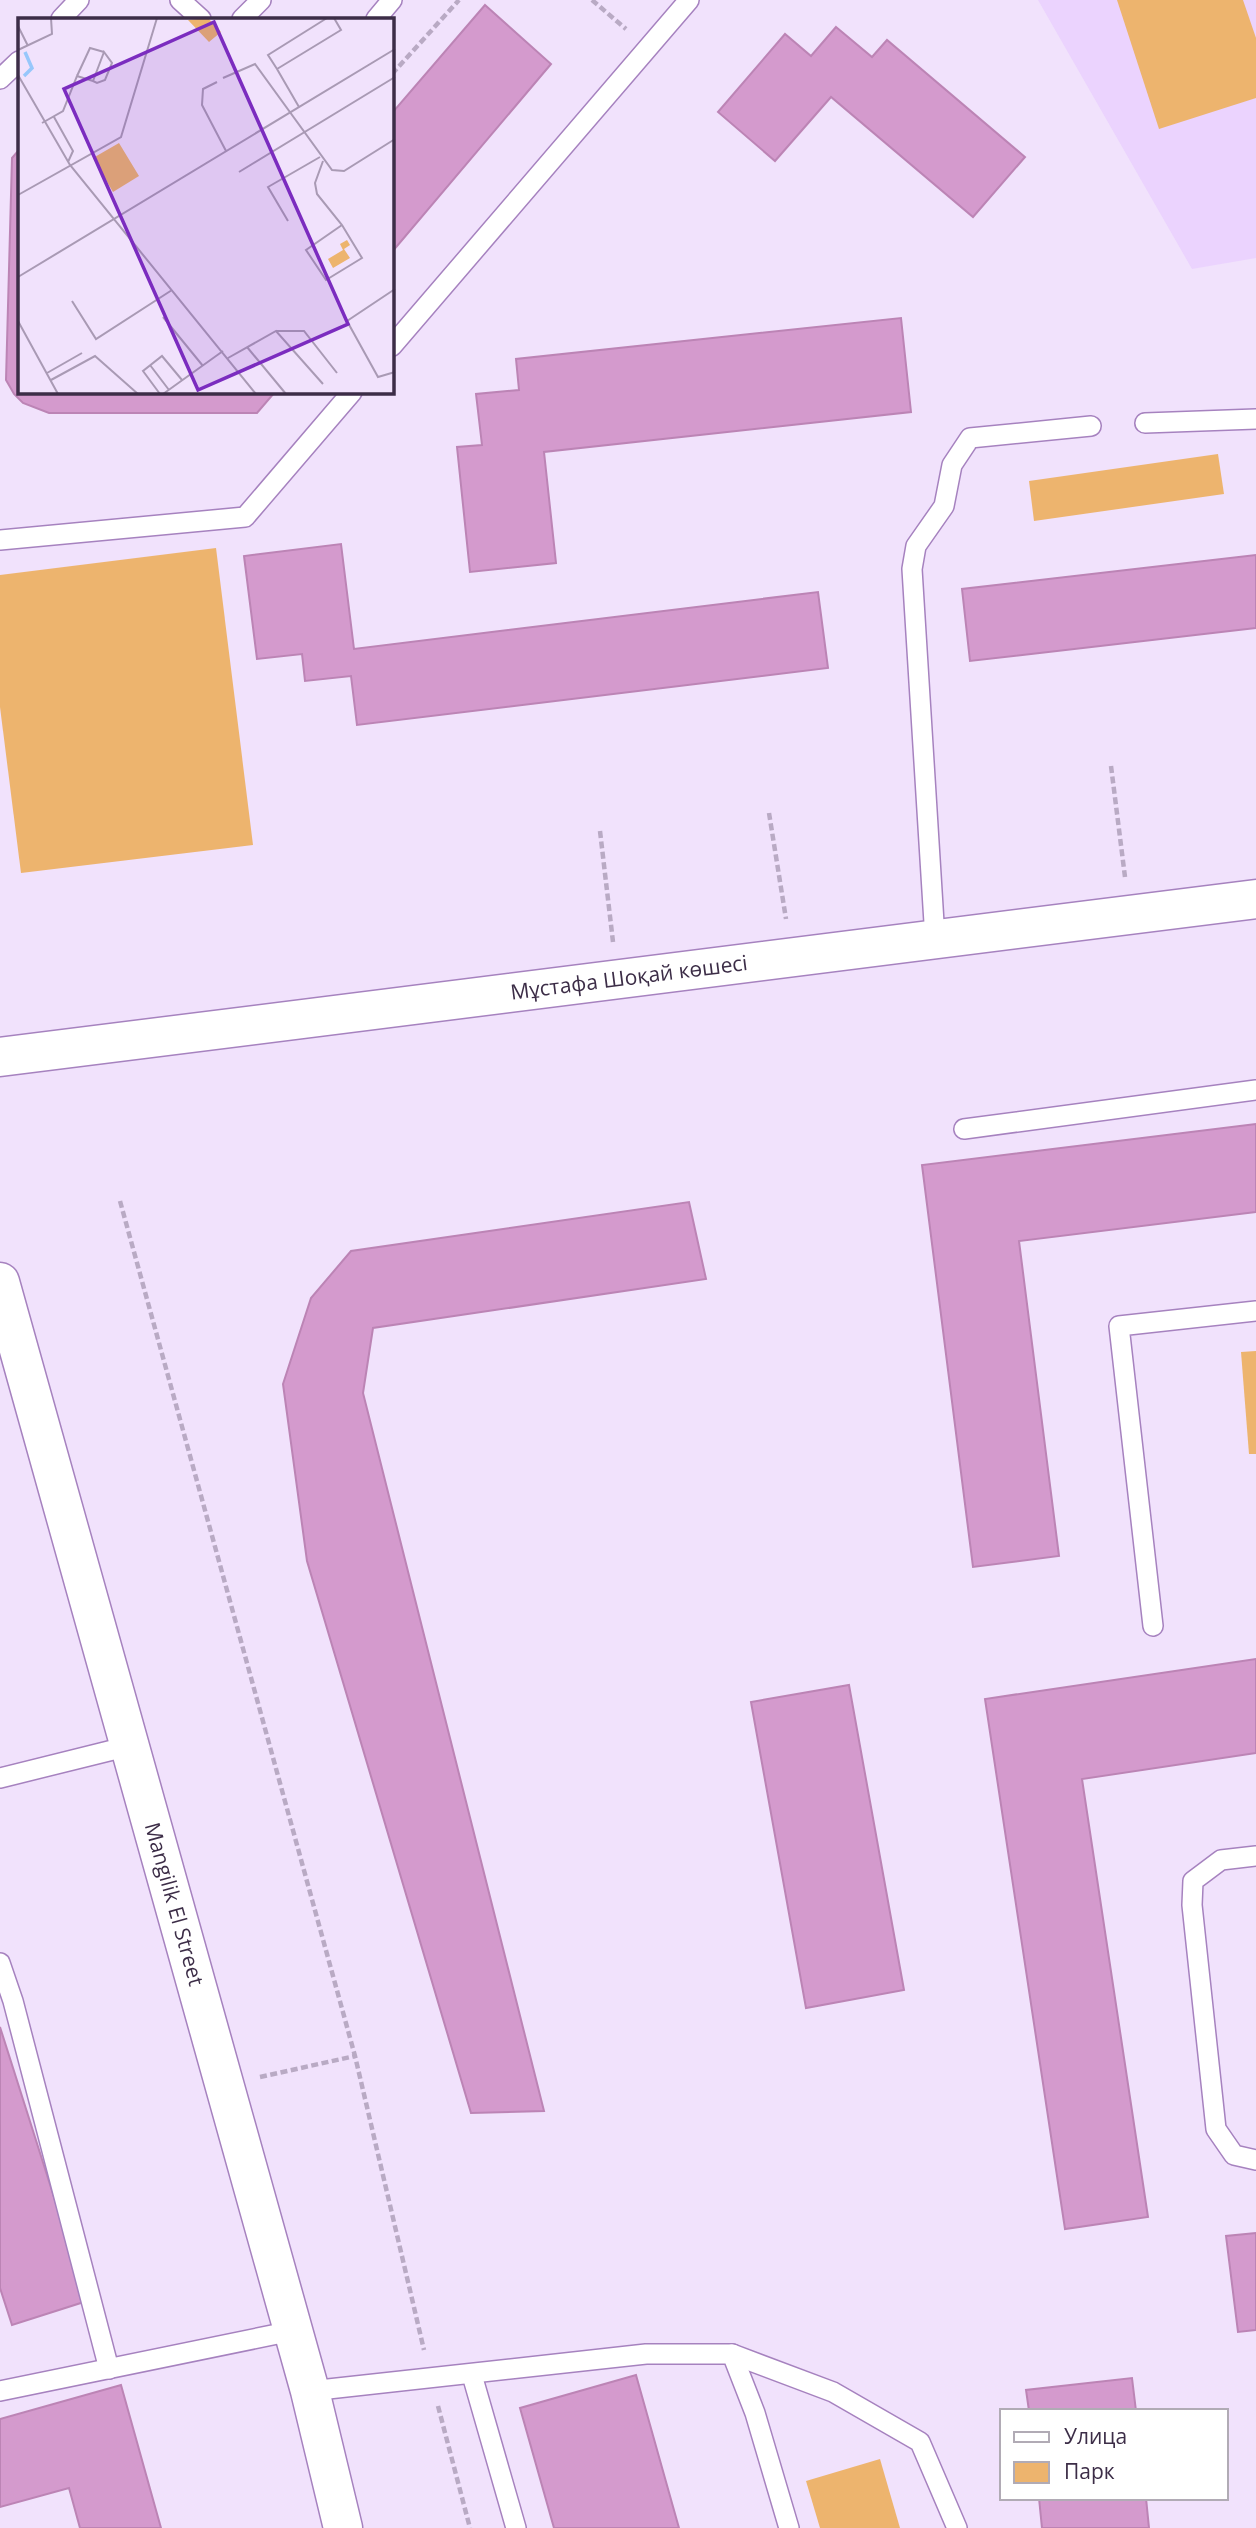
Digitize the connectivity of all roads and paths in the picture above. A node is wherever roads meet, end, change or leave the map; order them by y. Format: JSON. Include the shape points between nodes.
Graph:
{"nodes":[{"id":1,"x":79,"y":0,"type":"edge"},
{"id":2,"x":180,"y":0,"type":"edge"},
{"id":3,"x":261,"y":0,"type":"edge"},
{"id":4,"x":392,"y":0,"type":"edge"},
{"id":5,"x":459,"y":0,"type":"edge"},
{"id":6,"x":592,"y":0,"type":"edge"},
{"id":7,"x":689,"y":0,"type":"edge"},
{"id":8,"x":62,"y":18,"type":"edge"},
{"id":9,"x":200,"y":18,"type":"edge"},
{"id":10,"x":243,"y":18,"type":"edge"},
{"id":11,"x":377,"y":18,"type":"edge"},
{"id":12,"x":648,"y":47,"type":"junction"},
{"id":13,"x":18,"y":62,"type":"edge"},
{"id":14,"x":394,"y":72,"type":"edge"},
{"id":15,"x":0,"y":79,"type":"edge"},
{"id":16,"x":394,"y":344,"type":"edge"},
{"id":17,"x":350,"y":394,"type":"edge"},
{"id":18,"x":1256,"y":419,"type":"edge"},
{"id":19,"x":1145,"y":423,"type":"dead end"},
{"id":20,"x":1091,"y":426,"type":"dead end"},
{"id":21,"x":0,"y":540,"type":"edge"},
{"id":22,"x":1111,"y":766,"type":"dead end"},
{"id":23,"x":769,"y":813,"type":"dead end"},
{"id":24,"x":600,"y":831,"type":"dead end"},
{"id":25,"x":1256,"y":899,"type":"edge"},
{"id":26,"x":1130,"y":915,"type":"junction"},
{"id":27,"x":935,"y":939,"type":"junction"},
{"id":28,"x":793,"y":957,"type":"junction"},
{"id":29,"x":617,"y":979,"type":"junction"},
{"id":30,"x":0,"y":1057,"type":"edge"},
{"id":31,"x":1256,"y":1090,"type":"edge"},
{"id":32,"x":964,"y":1129,"type":"dead end"},
{"id":33,"x":120,"y":1201,"type":"dead end"},
{"id":34,"x":0,"y":1282,"type":"edge"},
{"id":35,"x":1256,"y":1311,"type":"edge"},
{"id":36,"x":1153,"y":1626,"type":"dead end"},
{"id":37,"x":129,"y":1746,"type":"junction"},
{"id":38,"x":0,"y":1778,"type":"edge"},
{"id":39,"x":1256,"y":1856,"type":"edge"},
{"id":40,"x":0,"y":1963,"type":"edge"},
{"id":41,"x":355,"y":2056,"type":"junction"},
{"id":42,"x":224,"y":2086,"type":"junction"},
{"id":43,"x":1256,"y":2160,"type":"edge"},
{"id":44,"x":292,"y":2331,"type":"junction"},
{"id":45,"x":732,"y":2354,"type":"junction"},
{"id":46,"x":109,"y":2369,"type":"junction"},
{"id":47,"x":472,"y":2375,"type":"junction"},
{"id":48,"x":431,"y":2379,"type":"junction"},
{"id":49,"x":0,"y":2391,"type":"edge"},
{"id":50,"x":310,"y":2391,"type":"junction"},
{"id":51,"x":343,"y":2528,"type":"edge"},
{"id":52,"x":470,"y":2528,"type":"edge"},
{"id":53,"x":516,"y":2528,"type":"edge"},
{"id":54,"x":789,"y":2528,"type":"edge"},
{"id":55,"x":957,"y":2528,"type":"edge"}],
"edges":[{"from":1,"to":8,"type":"lane"},
{"from":2,"to":9,"type":"lane"},
{"from":3,"to":10,"type":"lane"},
{"from":4,"to":11,"type":"lane"},
{"from":5,"to":14,"type":"path"},
{"from":6,"to":12,"type":"path"},
{"from":7,"to":12,"type":"lane"},
{"from":12,"to":16,"type":"lane"},
{"from":13,"to":15,"type":"lane"},
{"from":17,"to":21,"type":"lane","via":[[245,517]]},
{"from":18,"to":19,"type":"lane"},
{"from":20,"to":27,"type":"lane","via":[[970,438],[952,465],[944,506],[916,546],[912,569]]},
{"from":22,"to":26,"type":"path"},
{"from":23,"to":28,"type":"path"},
{"from":24,"to":29,"type":"path"},
{"from":25,"to":26,"type":"street","name":"Мұстафа Шоқай көшесі"},
{"from":26,"to":27,"type":"street","name":"Мұстафа Шоқай көшесі"},
{"from":27,"to":28,"type":"street","name":"Мұстафа Шоқай көшесі"},
{"from":28,"to":29,"type":"street","name":"Мұстафа Шоқай көшесі"},
{"from":29,"to":30,"type":"street","name":"Мұстафа Шоқай көшесі"},
{"from":31,"to":32,"type":"lane"},
{"from":33,"to":41,"type":"path"},
{"from":34,"to":37,"type":"street","name":"Mangilik El Street"},
{"from":35,"to":36,"type":"lane","via":[[1119,1326]]},
{"from":37,"to":38,"type":"lane"},
{"from":37,"to":42,"type":"street","name":"Mangilik El Street"},
{"from":39,"to":43,"type":"lane","via":[[1221,1860],[1193,1881],[1192,1905],[1216,2129],[1234,2155]]},
{"from":40,"to":46,"type":"lane"},
{"from":41,"to":42,"type":"path"},
{"from":41,"to":48,"type":"path"},
{"from":42,"to":44,"type":"street","name":"Mangilik El Street"},
{"from":44,"to":46,"type":"lane"},
{"from":44,"to":50,"type":"street","name":"Mangilik El Street"},
{"from":45,"to":47,"type":"lane","via":[[646,2354]]},
{"from":45,"to":54,"type":"lane"},
{"from":45,"to":55,"type":"lane","via":[[833,2392],[920,2442]]},
{"from":46,"to":49,"type":"lane"},
{"from":47,"to":48,"type":"lane"},
{"from":47,"to":53,"type":"lane"},
{"from":48,"to":50,"type":"lane"},
{"from":48,"to":52,"type":"path"},
{"from":50,"to":51,"type":"street","name":"Mangilik El Street"}]}
